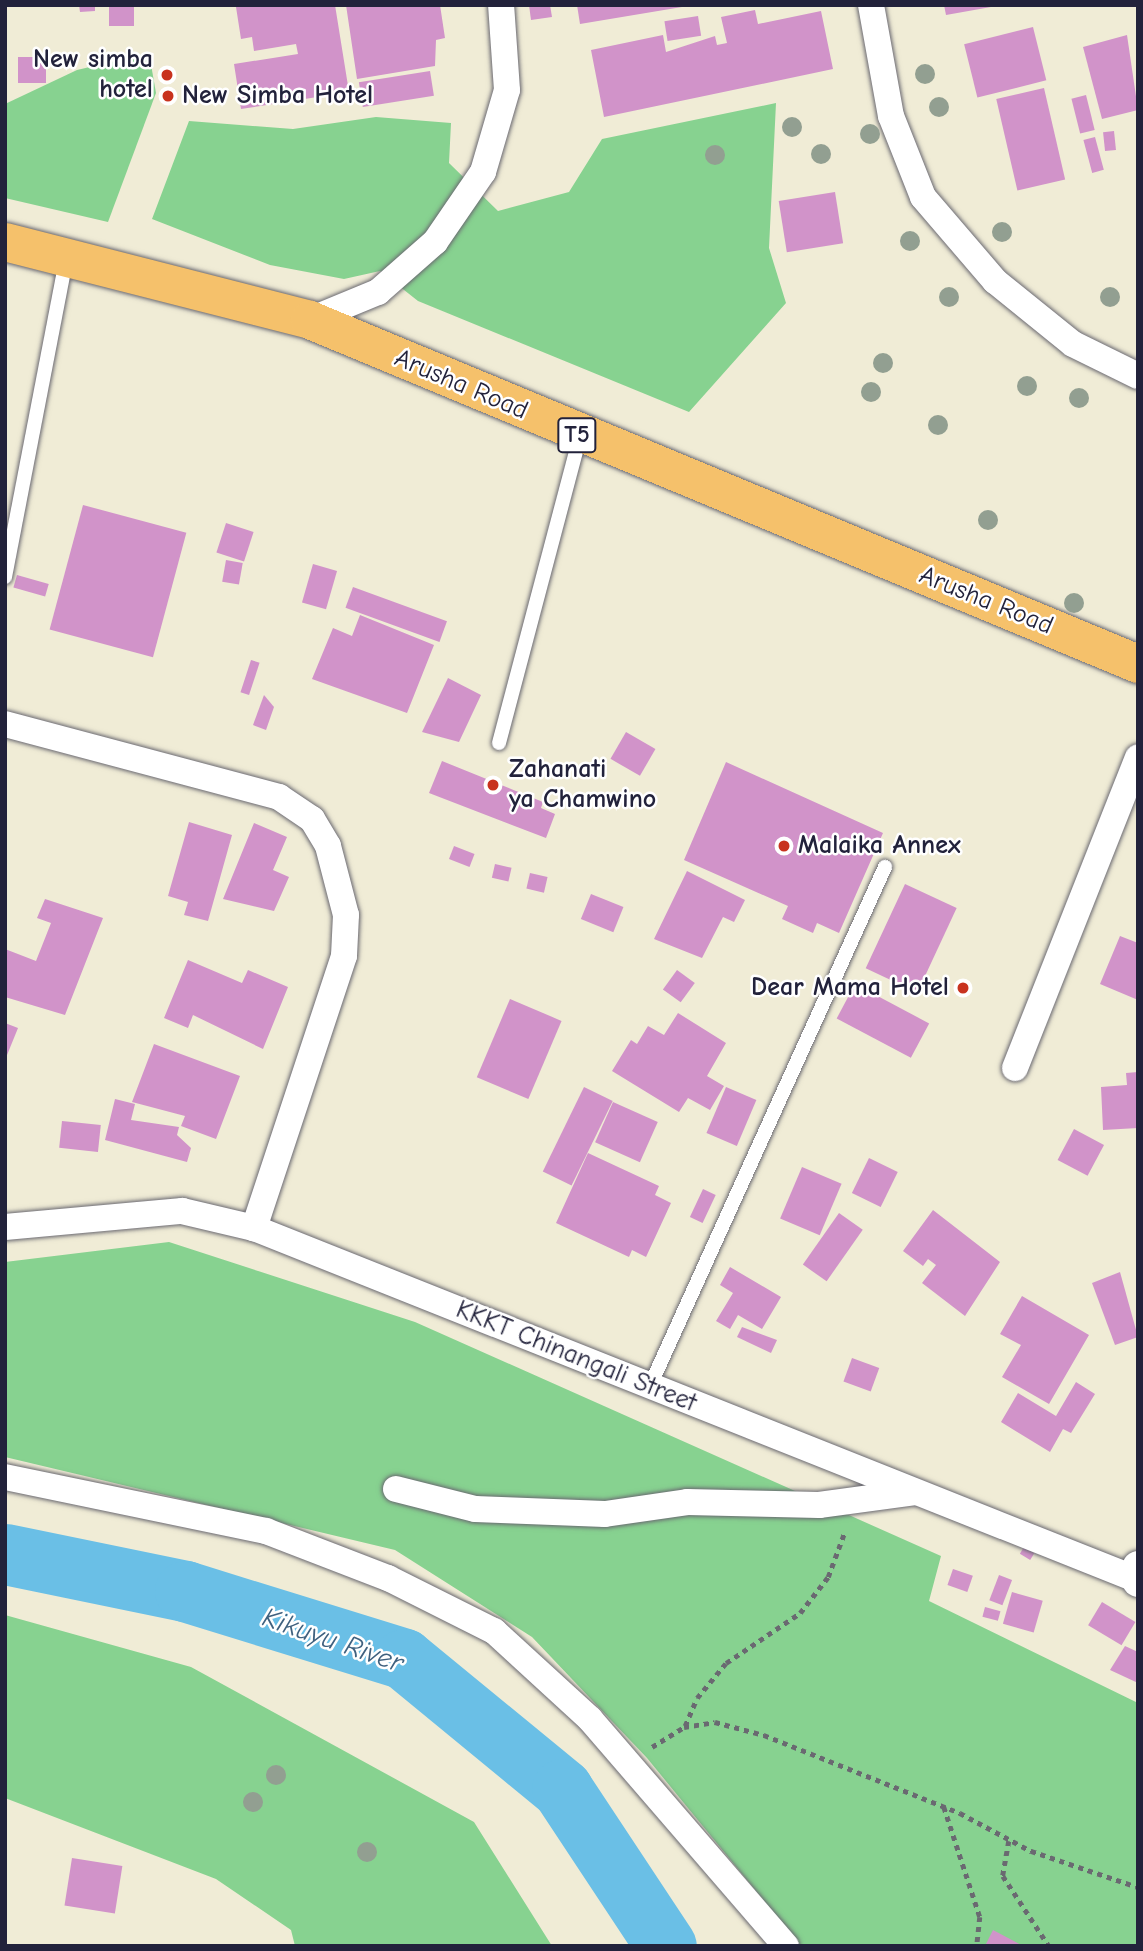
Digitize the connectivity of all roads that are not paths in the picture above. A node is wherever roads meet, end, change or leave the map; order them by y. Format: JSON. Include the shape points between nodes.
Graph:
{"nodes":[{"id":1,"x":501,"y":5,"type":"edge"},
{"id":2,"x":871,"y":5,"type":"edge"},
{"id":3,"x":5,"y":242,"type":"edge"},
{"id":4,"x":66,"y":254,"type":"junction"},
{"id":5,"x":310,"y":320,"type":"junction"},
{"id":6,"x":1138,"y":376,"type":"edge"},
{"id":7,"x":580,"y":436,"type":"junction"},
{"id":8,"x":5,"y":577,"type":"edge"},
{"id":9,"x":1138,"y":664,"type":"edge"},
{"id":10,"x":5,"y":724,"type":"edge"},
{"id":11,"x":499,"y":743,"type":"dead end"},
{"id":12,"x":1138,"y":758,"type":"edge"},
{"id":13,"x":885,"y":867,"type":"dead end"},
{"id":14,"x":1015,"y":1068,"type":"dead end"},
{"id":15,"x":5,"y":1227,"type":"edge"},
{"id":16,"x":254,"y":1228,"type":"junction"},
{"id":17,"x":650,"y":1386,"type":"junction"},
{"id":18,"x":5,"y":1477,"type":"edge"},
{"id":19,"x":396,"y":1489,"type":"dead end"},
{"id":20,"x":917,"y":1492,"type":"junction"},
{"id":21,"x":1136,"y":1575,"type":"edge"},
{"id":22,"x":786,"y":1946,"type":"edge"}],
"edges":[{"from":1,"to":5,"type":"street","via":[[507,90],[483,172],[435,242],[378,292]]},
{"from":2,"to":6,"type":"street","via":[[891,116],[923,197],[995,281],[1073,344]]},
{"from":3,"to":4,"type":"highway","name":"Arusha Road","number":"T5"},
{"from":4,"to":5,"type":"highway","name":"Arusha Road","number":"T5"},
{"from":4,"to":8,"type":"lane"},
{"from":5,"to":7,"type":"highway","name":"Arusha Road","number":"T5"},
{"from":7,"to":9,"type":"highway","name":"Arusha Road","number":"T5"},
{"from":7,"to":11,"type":"lane"},
{"from":10,"to":16,"type":"street","via":[[279,797],[312,819],[328,846],[346,915],[344,956]]},
{"from":12,"to":14,"type":"street"},
{"from":13,"to":17,"type":"lane"},
{"from":15,"to":16,"type":"street","name":"KKKT Chinangali Street","via":[[182,1211]]},
{"from":16,"to":17,"type":"street","name":"KKKT Chinangali Street"},
{"from":17,"to":20,"type":"street","name":"KKKT Chinangali Street"},
{"from":18,"to":22,"type":"street","via":[[266,1531],[388,1578],[494,1631],[590,1719]]},
{"from":19,"to":20,"type":"street","via":[[475,1509],[605,1514],[687,1502],[766,1506]]},
{"from":20,"to":21,"type":"street","name":"KKKT Chinangali Street"}]}
